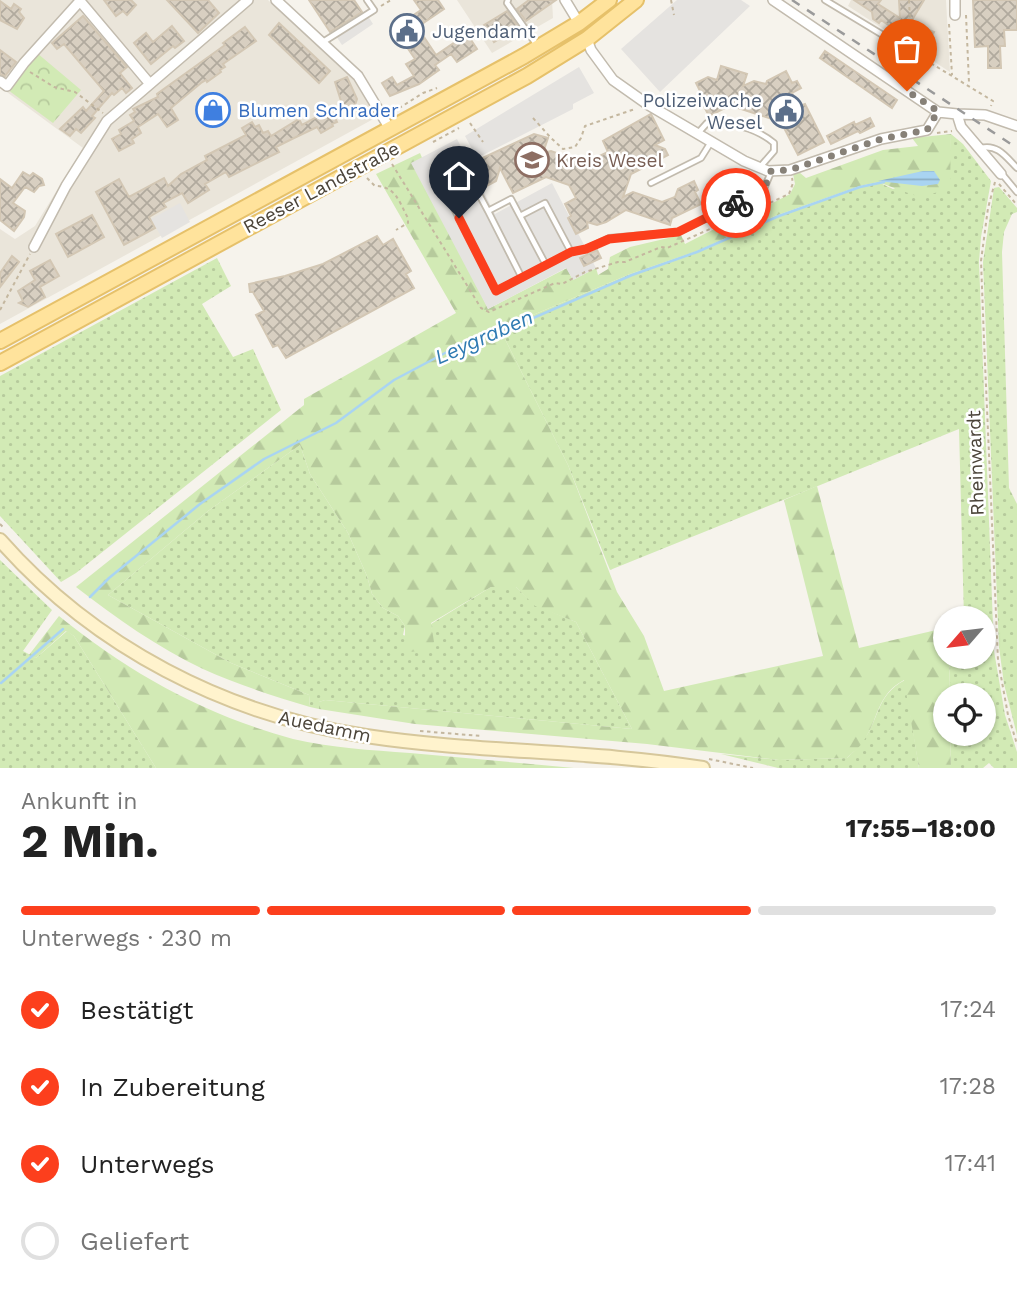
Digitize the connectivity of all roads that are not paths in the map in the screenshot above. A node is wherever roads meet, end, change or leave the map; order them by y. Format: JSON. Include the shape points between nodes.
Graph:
{"nodes":[{"id":1,"x":248,"y":0,"type":"edge"},
{"id":2,"x":276,"y":0,"type":"edge"},
{"id":3,"x":367,"y":0,"type":"edge"},
{"id":4,"x":508,"y":0,"type":"edge"},
{"id":5,"x":565,"y":0,"type":"edge"},
{"id":6,"x":609,"y":0,"type":"edge"},
{"id":7,"x":636,"y":0,"type":"edge"},
{"id":8,"x":773,"y":0,"type":"edge"},
{"id":9,"x":825,"y":0,"type":"edge"},
{"id":10,"x":955,"y":0,"type":"edge"},
{"id":11,"x":956,"y":15,"type":"road end"},
{"id":12,"x":579,"y":23,"type":"junction"},
{"id":13,"x":587,"y":39,"type":"junction"},
{"id":14,"x":323,"y":43,"type":"junction"},
{"id":15,"x":538,"y":48,"type":"junction"},
{"id":16,"x":911,"y":52,"type":"road end"},
{"id":17,"x":4,"y":83,"type":"edge"},
{"id":18,"x":150,"y":84,"type":"junction"},
{"id":19,"x":938,"y":111,"type":"junction"},
{"id":20,"x":957,"y":114,"type":"junction"},
{"id":21,"x":1017,"y":126,"type":"edge"},
{"id":22,"x":390,"y":129,"type":"junction"},
{"id":23,"x":697,"y":133,"type":"junction"},
{"id":24,"x":711,"y":142,"type":"junction"},
{"id":25,"x":980,"y":148,"type":"junction"},
{"id":26,"x":760,"y":168,"type":"junction"},
{"id":27,"x":1017,"y":168,"type":"edge"},
{"id":28,"x":771,"y":171,"type":"junction"},
{"id":29,"x":999,"y":177,"type":"joint"},
{"id":30,"x":652,"y":183,"type":"dead end"},
{"id":31,"x":1017,"y":192,"type":"edge"},
{"id":32,"x":488,"y":211,"type":"junction"},
{"id":33,"x":520,"y":216,"type":"junction"},
{"id":34,"x":34,"y":247,"type":"road end"},
{"id":35,"x":571,"y":252,"type":"junction"},
{"id":36,"x":546,"y":265,"type":"junction"},
{"id":37,"x":522,"y":278,"type":"junction"},
{"id":38,"x":0,"y":341,"type":"edge"},
{"id":39,"x":0,"y":363,"type":"edge"},
{"id":40,"x":4,"y":536,"type":"edge"},
{"id":41,"x":706,"y":763,"type":"edge"}],
"edges":[{"from":1,"to":18,"type":"street"},
{"from":2,"to":14,"type":"street"},
{"from":3,"to":14,"type":"lane","via":[[374,10]]},
{"from":4,"to":15,"type":"lane","via":[[510,10]]},
{"from":5,"to":12,"type":"street"},
{"from":6,"to":12,"type":"main road","name":"Reeser Landstraße"},
{"from":7,"to":13,"type":"main road","name":"Reeser Landstraße"},
{"from":8,"to":19,"type":"street"},
{"from":9,"to":16,"type":"lane"},
{"from":10,"to":11,"type":"street"},
{"from":12,"to":13,"type":"main road"},
{"from":12,"to":15,"type":"main road","name":"Reeser Landstraße"},
{"from":13,"to":23,"type":"street","via":[[613,80]]},
{"from":13,"to":39,"type":"main road","name":"Reeser Landstraße"},
{"from":14,"to":22,"type":"street","via":[[358,76]]},
{"from":15,"to":22,"type":"main road","name":"Reeser Landstraße"},
{"from":17,"to":18,"type":"street","via":[[80,1]]},
{"from":18,"to":34,"type":"street","via":[[110,118]]},
{"from":19,"to":20,"type":"street"},
{"from":19,"to":28,"type":"street","via":[[927,130],[881,139],[790,170]]},
{"from":20,"to":21,"type":"street","via":[[985,114]]},
{"from":20,"to":25,"type":"street","via":[[961,127]]},
{"from":22,"to":38,"type":"main road","name":"Reeser Landstraße"},
{"from":23,"to":24,"type":"street"},
{"from":23,"to":26,"type":"lane","via":[[706,124],[722,123],[762,133],[774,143],[774,151]]},
{"from":24,"to":26,"type":"street"},
{"from":24,"to":30,"type":"lane","via":[[701,158]]},
{"from":25,"to":27,"type":"lane","via":[[994,147]]},
{"from":25,"to":29,"type":"street"},
{"from":26,"to":28,"type":"street"},
{"from":28,"to":35,"type":"lane","via":[[764,189],[681,231],[609,239]]},
{"from":29,"to":31,"type":"lane"},
{"from":32,"to":33,"type":"lane","via":[[511,199]]},
{"from":32,"to":37,"type":"lane"},
{"from":32,"to":37,"type":"lane","via":[[458,155],[434,169],[496,291]]},
{"from":33,"to":35,"type":"lane","via":[[545,203]]},
{"from":33,"to":36,"type":"lane"},
{"from":35,"to":36,"type":"lane"},
{"from":36,"to":37,"type":"lane"},
{"from":40,"to":41,"type":"street","name":"Auedamm","via":[[59,599],[116,642],[206,691],[256,711],[365,736]]}]}
